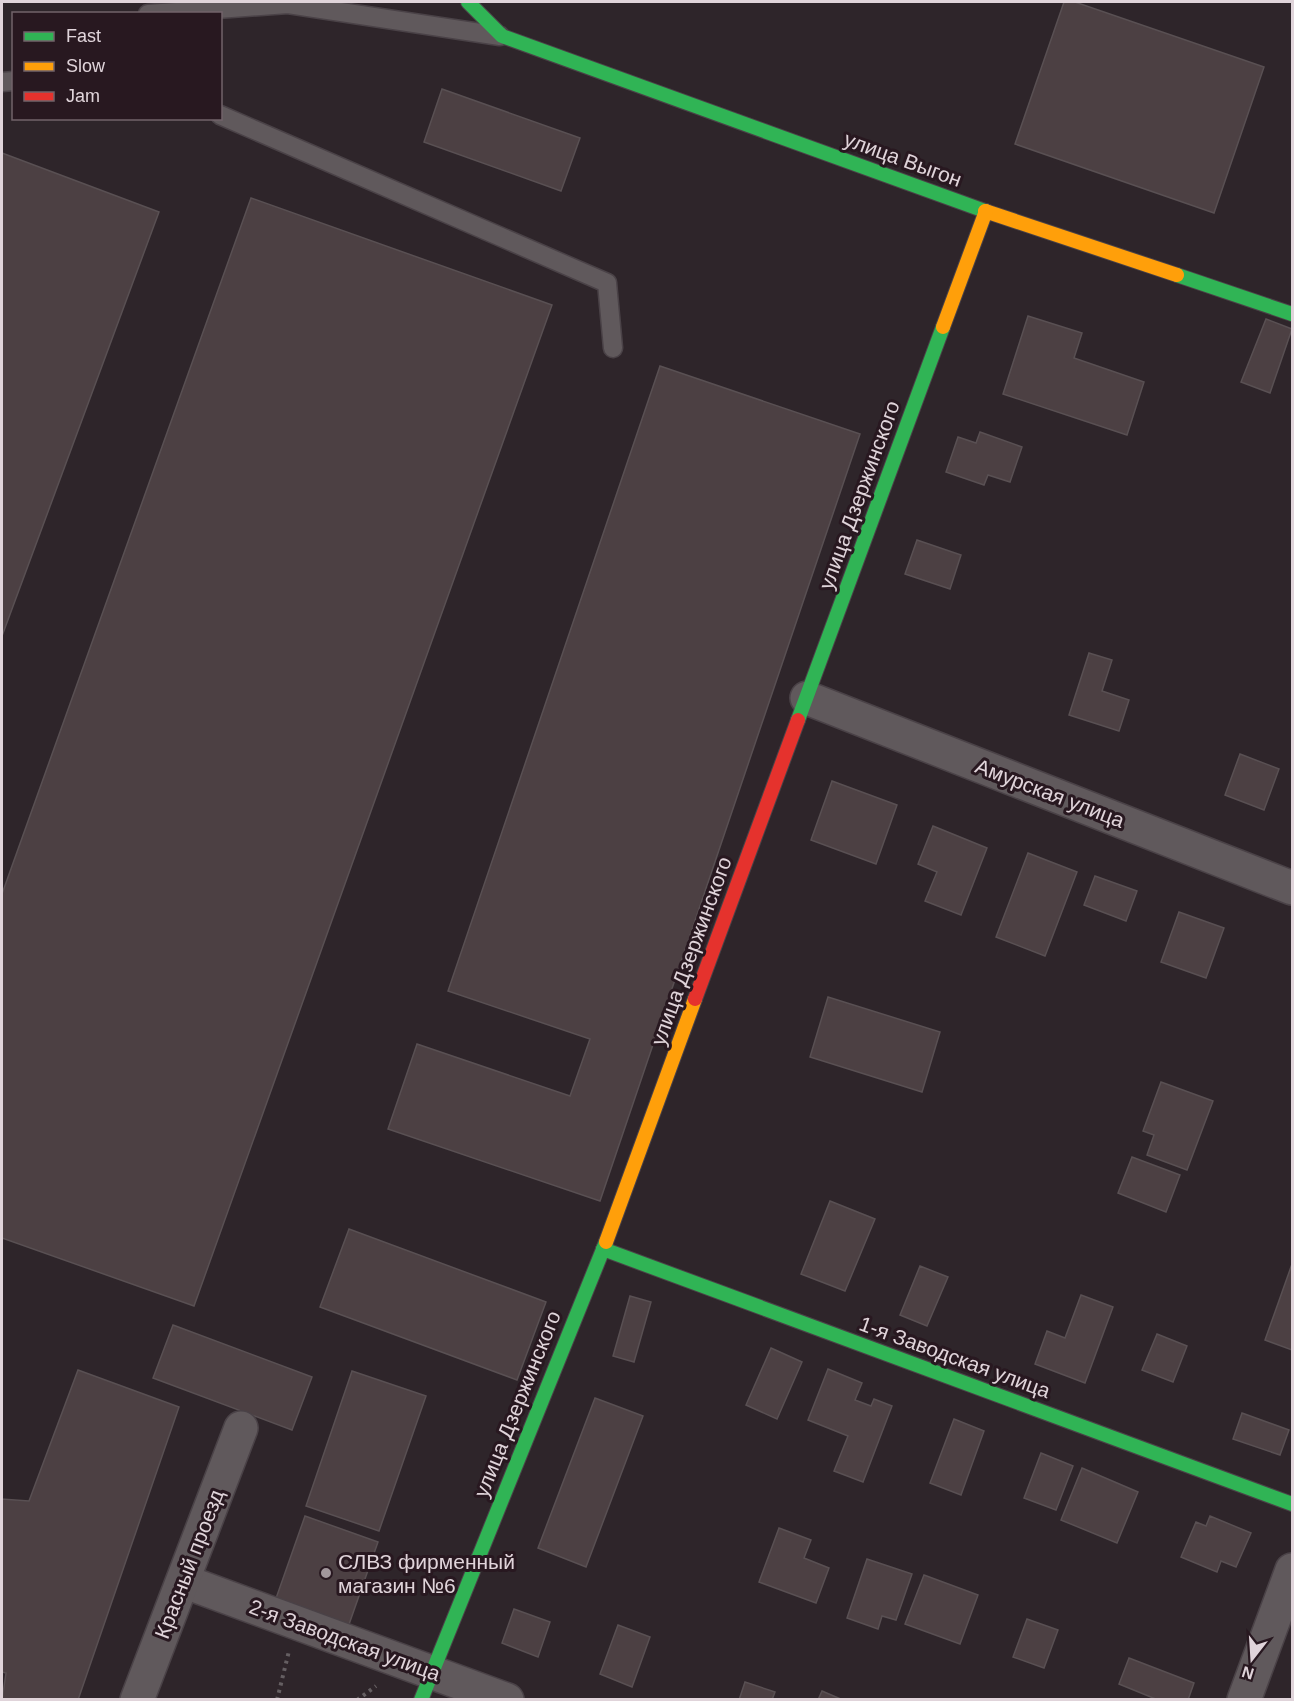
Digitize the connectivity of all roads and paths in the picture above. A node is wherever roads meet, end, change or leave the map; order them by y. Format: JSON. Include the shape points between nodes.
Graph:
{"nodes":[{"id":1,"x":468,"y":2,"type":"edge"},
{"id":2,"x":176,"y":12,"type":"edge"},
{"id":3,"x":502,"y":36,"type":"junction"},
{"id":4,"x":222,"y":116,"type":"edge"},
{"id":5,"x":986,"y":211,"type":"junction"},
{"id":6,"x":1293,"y":314,"type":"edge"},
{"id":7,"x":614,"y":348,"type":"dead end"},
{"id":8,"x":807,"y":698,"type":"junction"},
{"id":9,"x":1293,"y":888,"type":"edge"},
{"id":10,"x":603,"y":1250,"type":"junction"},
{"id":11,"x":241,"y":1428,"type":"dead end"},
{"id":12,"x":1293,"y":1504,"type":"edge"},
{"id":13,"x":1293,"y":1570,"type":"edge"},
{"id":14,"x":183,"y":1581,"type":"junction"},
{"id":15,"x":296,"y":1623,"type":"junction"},
{"id":16,"x":426,"y":1686,"type":"edge"},
{"id":17,"x":137,"y":1700,"type":"edge"},
{"id":18,"x":277,"y":1700,"type":"edge"},
{"id":19,"x":507,"y":1700,"type":"edge"},
{"id":20,"x":1244,"y":1700,"type":"edge"}],
"edges":[{"from":1,"to":3,"type":"street"},
{"from":2,"to":3,"type":"lane","via":[[288,4]]},
{"from":3,"to":5,"type":"street","name":"улица Выгон"},
{"from":4,"to":7,"type":"lane","via":[[607,283]]},
{"from":5,"to":6,"type":"street","name":"улица Выгон"},
{"from":5,"to":8,"type":"street","name":"улица Дзержинского"},
{"from":8,"to":9,"type":"street","name":"Амурская улица"},
{"from":8,"to":10,"type":"street","name":"улица Дзержинского"},
{"from":10,"to":12,"type":"street","name":"1-я Заводская улица"},
{"from":10,"to":16,"type":"street","name":"улица Дзержинского"},
{"from":11,"to":14,"type":"street","name":"Красный проезд"},
{"from":13,"to":20,"type":"street"},
{"from":14,"to":15,"type":"street","name":"2-я Заводская улица"},
{"from":14,"to":17,"type":"street","name":"Красный проезд"},
{"from":15,"to":16,"type":"street","name":"2-я Заводская улица"},
{"from":15,"to":18,"type":"path"},
{"from":16,"to":19,"type":"street","name":"2-я Заводская улица"}]}
